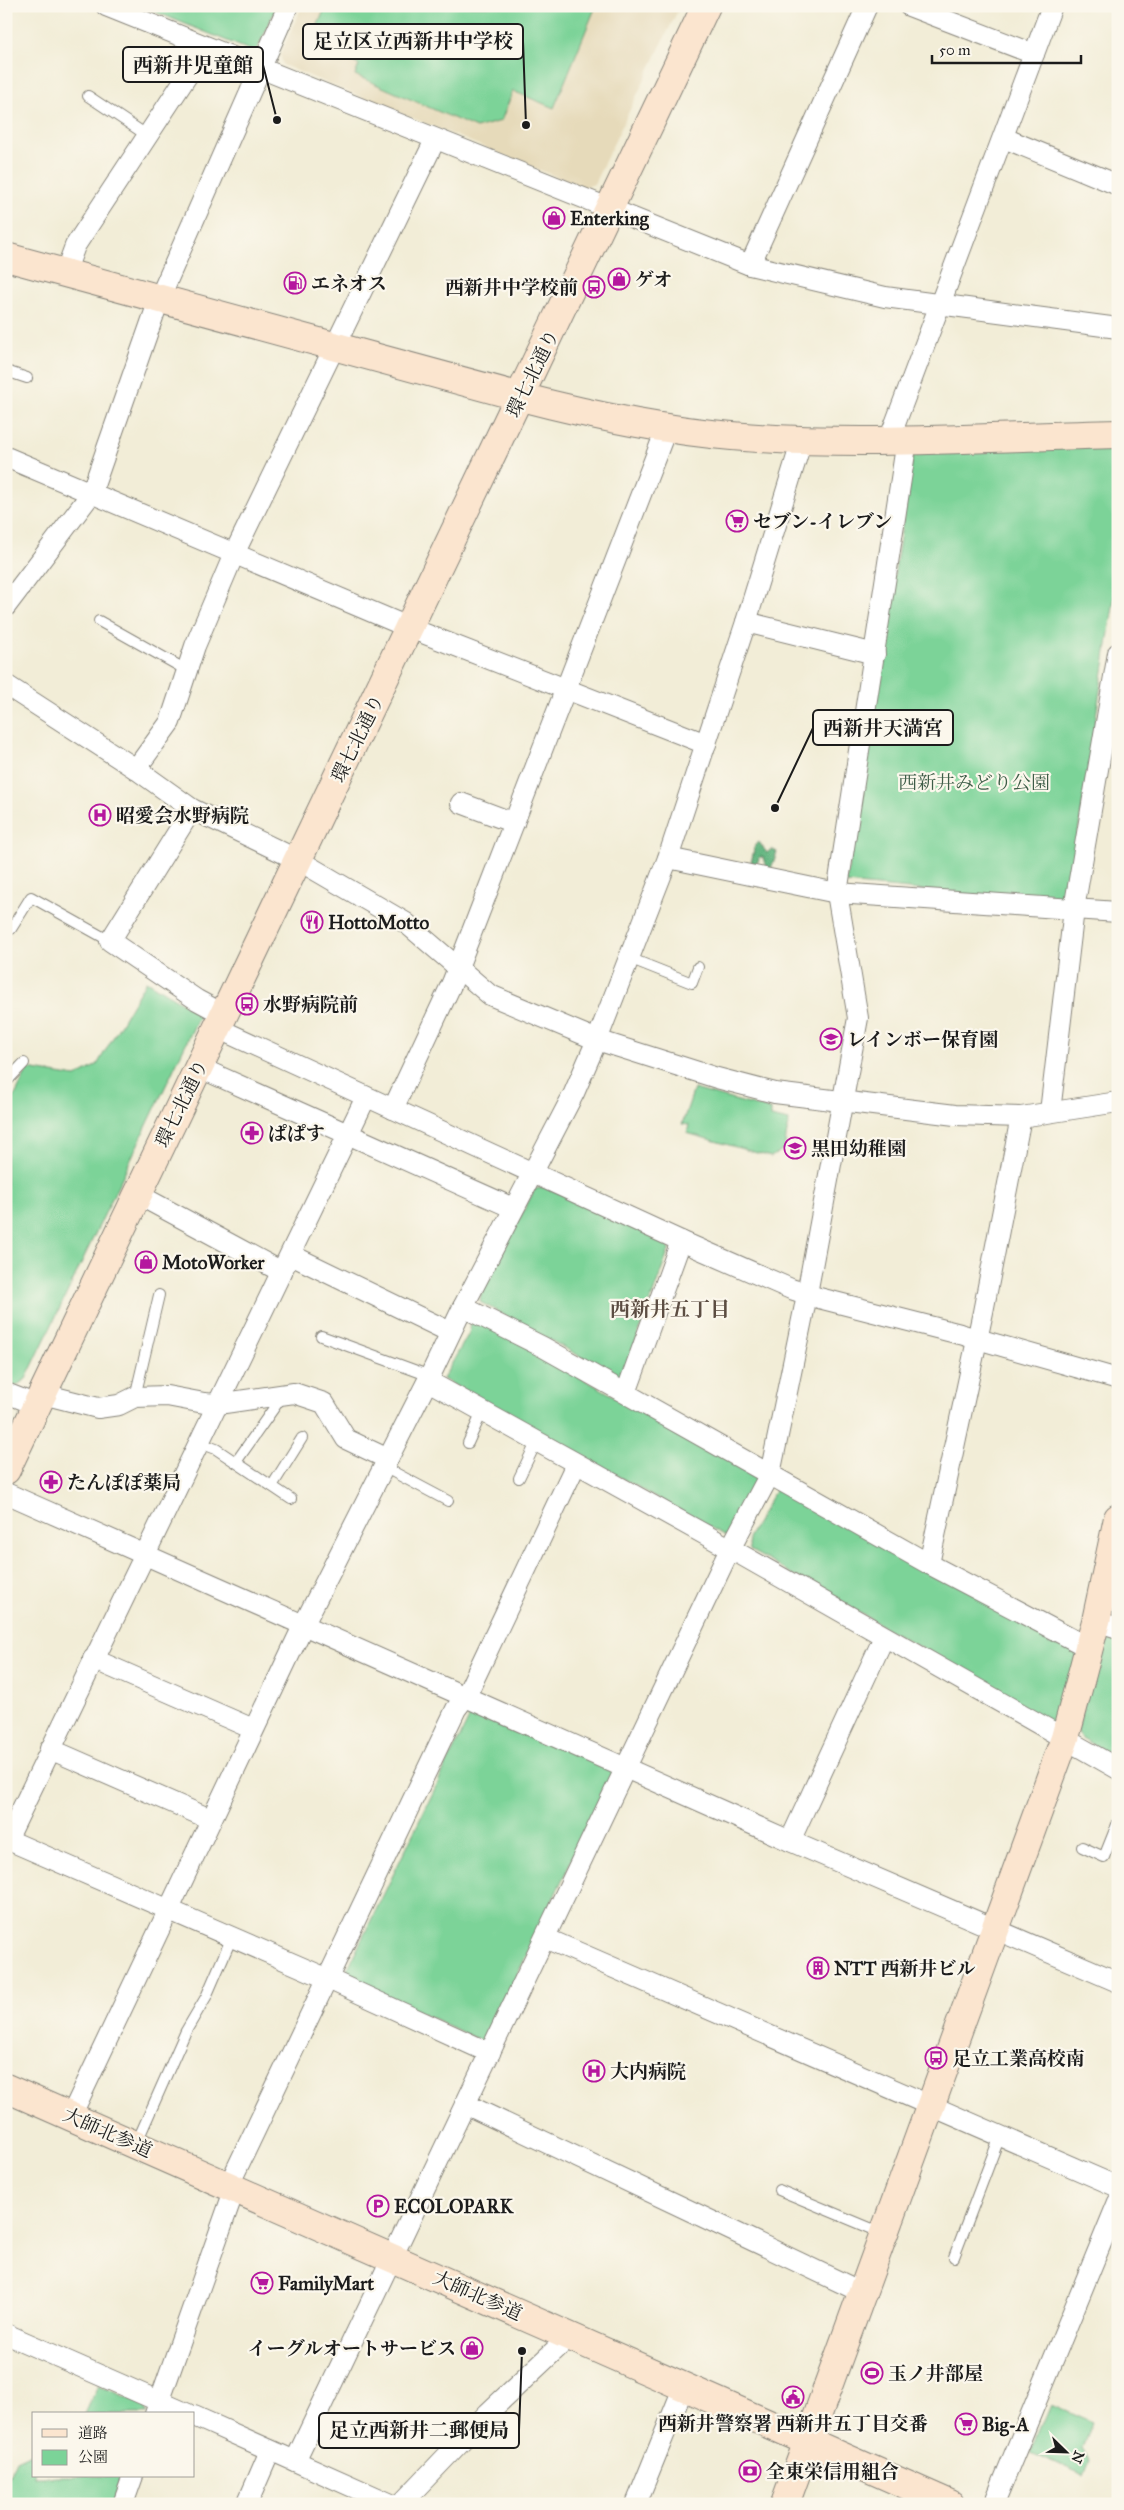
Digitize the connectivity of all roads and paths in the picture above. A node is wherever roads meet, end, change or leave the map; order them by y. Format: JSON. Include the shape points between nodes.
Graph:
{"nodes":[{"id":1,"x":106,"y":6,"type":"edge"},
{"id":2,"x":288,"y":6,"type":"edge"},
{"id":3,"x":706,"y":6,"type":"edge"},
{"id":4,"x":867,"y":6,"type":"edge"},
{"id":5,"x":909,"y":6,"type":"edge"},
{"id":6,"x":1052,"y":6,"type":"edge"},
{"id":7,"x":206,"y":46,"type":"junction"},
{"id":8,"x":1034,"y":54,"type":"junction"},
{"id":9,"x":260,"y":68,"type":"junction"},
{"id":10,"x":88,"y":96,"type":"dead end"},
{"id":11,"x":148,"y":136,"type":"junction"},
{"id":12,"x":1004,"y":138,"type":"junction"},
{"id":13,"x":435,"y":140,"type":"junction"},
{"id":14,"x":1118,"y":185,"type":"edge"},
{"id":15,"x":611,"y":209,"type":"junction"},
{"id":16,"x":6,"y":257,"type":"edge"},
{"id":17,"x":750,"y":265,"type":"junction"},
{"id":18,"x":65,"y":273,"type":"junction"},
{"id":19,"x":160,"y":297,"type":"junction"},
{"id":20,"x":940,"y":306,"type":"junction"},
{"id":21,"x":1118,"y":328,"type":"edge"},
{"id":22,"x":336,"y":345,"type":"junction"},
{"id":23,"x":6,"y":371,"type":"edge"},
{"id":24,"x":27,"y":378,"type":"dead end"},
{"id":25,"x":521,"y":397,"type":"junction"},
{"id":26,"x":667,"y":427,"type":"junction"},
{"id":27,"x":1118,"y":434,"type":"edge"},
{"id":28,"x":802,"y":440,"type":"junction"},
{"id":29,"x":898,"y":440,"type":"junction"},
{"id":30,"x":6,"y":457,"type":"edge"},
{"id":31,"x":91,"y":494,"type":"junction"},
{"id":32,"x":234,"y":554,"type":"junction"},
{"id":33,"x":6,"y":606,"type":"edge"},
{"id":34,"x":99,"y":621,"type":"dead end"},
{"id":35,"x":746,"y":622,"type":"junction"},
{"id":36,"x":410,"y":628,"type":"junction"},
{"id":37,"x":1118,"y":653,"type":"edge"},
{"id":38,"x":875,"y":654,"type":"junction"},
{"id":39,"x":188,"y":671,"type":"junction"},
{"id":40,"x":6,"y":685,"type":"edge"},
{"id":41,"x":566,"y":691,"type":"junction"},
{"id":42,"x":706,"y":744,"type":"junction"},
{"id":43,"x":136,"y":769,"type":"junction"},
{"id":44,"x":461,"y":803,"type":"dead end"},
{"id":45,"x":192,"y":809,"type":"junction"},
{"id":46,"x":514,"y":824,"type":"junction"},
{"id":47,"x":668,"y":858,"type":"junction"},
{"id":48,"x":298,"y":860,"type":"junction"},
{"id":49,"x":836,"y":893,"type":"junction"},
{"id":50,"x":1074,"y":909,"type":"junction"},
{"id":51,"x":1118,"y":912,"type":"edge"},
{"id":52,"x":6,"y":926,"type":"edge"},
{"id":53,"x":110,"y":941,"type":"junction"},
{"id":54,"x":630,"y":958,"type":"junction"},
{"id":55,"x":458,"y":966,"type":"junction"},
{"id":56,"x":698,"y":966,"type":"dead end"},
{"id":57,"x":220,"y":1021,"type":"junction"},
{"id":58,"x":597,"y":1040,"type":"junction"},
{"id":59,"x":24,"y":1063,"type":"dead end"},
{"id":60,"x":198,"y":1067,"type":"junction"},
{"id":61,"x":6,"y":1082,"type":"edge"},
{"id":62,"x":366,"y":1097,"type":"junction"},
{"id":63,"x":843,"y":1100,"type":"junction"},
{"id":64,"x":1118,"y":1102,"type":"edge"},
{"id":65,"x":393,"y":1109,"type":"junction"},
{"id":66,"x":1050,"y":1112,"type":"junction"},
{"id":67,"x":1021,"y":1117,"type":"junction"},
{"id":68,"x":348,"y":1133,"type":"junction"},
{"id":69,"x":533,"y":1172,"type":"junction"},
{"id":70,"x":137,"y":1194,"type":"junction"},
{"id":71,"x":513,"y":1208,"type":"junction"},
{"id":72,"x":681,"y":1241,"type":"junction"},
{"id":73,"x":286,"y":1263,"type":"junction"},
{"id":74,"x":806,"y":1294,"type":"junction"},
{"id":75,"x":158,"y":1295,"type":"dead end"},
{"id":76,"x":463,"y":1307,"type":"junction"},
{"id":77,"x":450,"y":1332,"type":"junction"},
{"id":78,"x":321,"y":1336,"type":"dead end"},
{"id":79,"x":978,"y":1339,"type":"junction"},
{"id":80,"x":429,"y":1378,"type":"junction"},
{"id":81,"x":1118,"y":1379,"type":"edge"},
{"id":82,"x":6,"y":1393,"type":"edge"},
{"id":83,"x":626,"y":1393,"type":"junction"},
{"id":84,"x":284,"y":1394,"type":"junction"},
{"id":85,"x":135,"y":1397,"type":"junction"},
{"id":86,"x":40,"y":1400,"type":"junction"},
{"id":87,"x":218,"y":1404,"type":"junction"},
{"id":88,"x":483,"y":1410,"type":"junction"},
{"id":89,"x":302,"y":1438,"type":"dead end"},
{"id":90,"x":537,"y":1441,"type":"junction"},
{"id":91,"x":200,"y":1442,"type":"junction"},
{"id":92,"x":468,"y":1442,"type":"dead end"},
{"id":93,"x":236,"y":1462,"type":"junction"},
{"id":94,"x":386,"y":1463,"type":"junction"},
{"id":95,"x":576,"y":1464,"type":"junction"},
{"id":96,"x":6,"y":1470,"type":"edge"},
{"id":97,"x":770,"y":1474,"type":"junction"},
{"id":98,"x":519,"y":1478,"type":"dead end"},
{"id":99,"x":272,"y":1486,"type":"junction"},
{"id":100,"x":6,"y":1493,"type":"edge"},
{"id":101,"x":291,"y":1499,"type":"dead end"},
{"id":102,"x":448,"y":1501,"type":"dead end"},
{"id":103,"x":1118,"y":1518,"type":"edge"},
{"id":104,"x":730,"y":1548,"type":"junction"},
{"id":105,"x":145,"y":1556,"type":"junction"},
{"id":106,"x":929,"y":1564,"type":"junction"},
{"id":107,"x":304,"y":1624,"type":"junction"},
{"id":108,"x":1107,"y":1624,"type":"edge"},
{"id":109,"x":884,"y":1637,"type":"junction"},
{"id":110,"x":1089,"y":1648,"type":"junction"},
{"id":111,"x":93,"y":1659,"type":"junction"},
{"id":112,"x":466,"y":1696,"type":"junction"},
{"id":113,"x":253,"y":1729,"type":"junction"},
{"id":114,"x":1066,"y":1738,"type":"junction"},
{"id":115,"x":50,"y":1749,"type":"junction"},
{"id":116,"x":626,"y":1768,"type":"junction"},
{"id":117,"x":1118,"y":1769,"type":"edge"},
{"id":118,"x":210,"y":1819,"type":"junction"},
{"id":119,"x":1118,"y":1822,"type":"edge"},
{"id":120,"x":7,"y":1840,"type":"edge"},
{"id":121,"x":790,"y":1841,"type":"junction"},
{"id":122,"x":1082,"y":1847,"type":"dead end"},
{"id":123,"x":170,"y":1910,"type":"junction"},
{"id":124,"x":996,"y":1929,"type":"junction"},
{"id":125,"x":232,"y":1937,"type":"junction"},
{"id":126,"x":545,"y":1938,"type":"junction"},
{"id":127,"x":326,"y":1978,"type":"junction"},
{"id":128,"x":1118,"y":1982,"type":"edge"},
{"id":129,"x":490,"y":2053,"type":"junction"},
{"id":130,"x":6,"y":2088,"type":"edge"},
{"id":131,"x":466,"y":2104,"type":"junction"},
{"id":132,"x":932,"y":2106,"type":"junction"},
{"id":133,"x":71,"y":2116,"type":"junction"},
{"id":134,"x":1000,"y":2136,"type":"junction"},
{"id":135,"x":136,"y":2144,"type":"junction"},
{"id":136,"x":232,"y":2187,"type":"junction"},
{"id":137,"x":1118,"y":2187,"type":"edge"},
{"id":138,"x":779,"y":2190,"type":"dead end"},
{"id":139,"x":1118,"y":2202,"type":"edge"},
{"id":140,"x":884,"y":2234,"type":"junction"},
{"id":141,"x":954,"y":2257,"type":"dead end"},
{"id":142,"x":393,"y":2258,"type":"junction"},
{"id":143,"x":862,"y":2292,"type":"junction"},
{"id":144,"x":6,"y":2334,"type":"edge"},
{"id":145,"x":570,"y":2336,"type":"junction"},
{"id":146,"x":684,"y":2386,"type":"junction"},
{"id":147,"x":157,"y":2407,"type":"edge"},
{"id":148,"x":179,"y":2412,"type":"edge"},
{"id":149,"x":195,"y":2416,"type":"edge"},
{"id":150,"x":808,"y":2440,"type":"junction"},
{"id":151,"x":270,"y":2450,"type":"junction"},
{"id":152,"x":295,"y":2461,"type":"junction"},
{"id":153,"x":132,"y":2478,"type":"edge"},
{"id":154,"x":254,"y":2502,"type":"edge"},
{"id":155,"x":123,"y":2504,"type":"edge"},
{"id":156,"x":390,"y":2504,"type":"edge"},
{"id":157,"x":402,"y":2504,"type":"edge"},
{"id":158,"x":636,"y":2504,"type":"edge"},
{"id":159,"x":785,"y":2504,"type":"edge"},
{"id":160,"x":950,"y":2504,"type":"edge"},
{"id":161,"x":994,"y":2504,"type":"edge"}],
"edges":[{"from":1,"to":7,"type":"street"},
{"from":2,"to":9,"type":"street"},
{"from":3,"to":15,"type":"street","name":"環七北通り"},
{"from":4,"to":17,"type":"street"},
{"from":5,"to":8,"type":"street"},
{"from":6,"to":8,"type":"street"},
{"from":7,"to":9,"type":"street"},
{"from":7,"to":11,"type":"street"},
{"from":8,"to":12,"type":"street"},
{"from":9,"to":13,"type":"street"},
{"from":9,"to":19,"type":"street"},
{"from":10,"to":11,"type":"lane"},
{"from":11,"to":18,"type":"street","via":[[75,246]]},
{"from":12,"to":14,"type":"street"},
{"from":12,"to":20,"type":"street"},
{"from":13,"to":15,"type":"street"},
{"from":13,"to":22,"type":"street"},
{"from":15,"to":17,"type":"street"},
{"from":15,"to":25,"type":"street","name":"環七北通り"},
{"from":16,"to":18,"type":"street"},
{"from":17,"to":20,"type":"street","via":[[885,297]]},
{"from":18,"to":19,"type":"street"},
{"from":19,"to":22,"type":"street"},
{"from":19,"to":31,"type":"street"},
{"from":20,"to":21,"type":"street"},
{"from":20,"to":29,"type":"street"},
{"from":22,"to":25,"type":"street"},
{"from":22,"to":32,"type":"street"},
{"from":23,"to":24,"type":"lane"},
{"from":25,"to":26,"type":"street","via":[[592,415]]},
{"from":25,"to":36,"type":"street","name":"環七北通り"},
{"from":26,"to":28,"type":"street","via":[[732,436]]},
{"from":26,"to":41,"type":"street"},
{"from":27,"to":29,"type":"street"},
{"from":28,"to":29,"type":"street"},
{"from":28,"to":35,"type":"street"},
{"from":29,"to":38,"type":"street"},
{"from":30,"to":31,"type":"street"},
{"from":31,"to":32,"type":"street"},
{"from":31,"to":33,"type":"street"},
{"from":32,"to":36,"type":"street"},
{"from":32,"to":39,"type":"street","via":[[195,646]]},
{"from":34,"to":39,"type":"lane"},
{"from":35,"to":38,"type":"street"},
{"from":35,"to":42,"type":"street"},
{"from":36,"to":41,"type":"street"},
{"from":36,"to":48,"type":"street","name":"環七北通り"},
{"from":37,"to":50,"type":"street"},
{"from":38,"to":49,"type":"street"},
{"from":39,"to":43,"type":"street","via":[[170,722]]},
{"from":40,"to":43,"type":"street"},
{"from":41,"to":42,"type":"street"},
{"from":41,"to":46,"type":"street"},
{"from":42,"to":47,"type":"street"},
{"from":43,"to":45,"type":"street"},
{"from":44,"to":46,"type":"street"},
{"from":45,"to":48,"type":"street"},
{"from":45,"to":53,"type":"street"},
{"from":46,"to":55,"type":"street"},
{"from":47,"to":49,"type":"street"},
{"from":47,"to":54,"type":"street"},
{"from":48,"to":55,"type":"street","via":[[406,923]]},
{"from":48,"to":57,"type":"street","name":"環七北通り"},
{"from":49,"to":50,"type":"street"},
{"from":49,"to":63,"type":"street","via":[[858,1018]]},
{"from":50,"to":51,"type":"street"},
{"from":50,"to":66,"type":"street"},
{"from":52,"to":53,"type":"lane","via":[[11,929],[31,897]]},
{"from":53,"to":57,"type":"street","via":[[197,1000]]},
{"from":54,"to":56,"type":"lane","via":[[692,983]]},
{"from":54,"to":58,"type":"street"},
{"from":55,"to":58,"type":"street","via":[[490,995]]},
{"from":55,"to":65,"type":"street"},
{"from":57,"to":60,"type":"street","name":"環七北通り"},
{"from":57,"to":62,"type":"street"},
{"from":58,"to":63,"type":"street","via":[[717,1078],[775,1092]]},
{"from":58,"to":69,"type":"street"},
{"from":59,"to":61,"type":"lane"},
{"from":60,"to":68,"type":"street"},
{"from":60,"to":70,"type":"street","name":"環七北通り"},
{"from":62,"to":65,"type":"street"},
{"from":62,"to":68,"type":"street"},
{"from":63,"to":67,"type":"street","via":[[955,1115]]},
{"from":63,"to":74,"type":"street"},
{"from":64,"to":66,"type":"street"},
{"from":65,"to":69,"type":"street"},
{"from":66,"to":67,"type":"street"},
{"from":67,"to":79,"type":"street"},
{"from":68,"to":71,"type":"street"},
{"from":68,"to":73,"type":"street"},
{"from":69,"to":71,"type":"street"},
{"from":69,"to":72,"type":"street"},
{"from":70,"to":73,"type":"street"},
{"from":70,"to":86,"type":"street","name":"環七北通り"},
{"from":71,"to":76,"type":"street"},
{"from":72,"to":74,"type":"street"},
{"from":72,"to":83,"type":"street"},
{"from":73,"to":77,"type":"street"},
{"from":73,"to":87,"type":"street"},
{"from":74,"to":79,"type":"street"},
{"from":74,"to":97,"type":"street"},
{"from":75,"to":85,"type":"lane"},
{"from":76,"to":77,"type":"street"},
{"from":76,"to":83,"type":"street"},
{"from":77,"to":80,"type":"street"},
{"from":78,"to":80,"type":"lane"},
{"from":79,"to":81,"type":"street"},
{"from":79,"to":106,"type":"street"},
{"from":80,"to":88,"type":"street"},
{"from":80,"to":94,"type":"street"},
{"from":82,"to":86,"type":"street"},
{"from":83,"to":97,"type":"street"},
{"from":84,"to":87,"type":"street"},
{"from":84,"to":93,"type":"lane"},
{"from":84,"to":94,"type":"street","via":[[294,1393],[324,1403],[346,1438]]},
{"from":85,"to":86,"type":"street","via":[[119,1405],[98,1408]]},
{"from":85,"to":87,"type":"street","via":[[167,1396]]},
{"from":86,"to":96,"type":"street","name":"環七北通り"},
{"from":87,"to":91,"type":"street"},
{"from":88,"to":90,"type":"street"},
{"from":88,"to":92,"type":"lane"},
{"from":89,"to":99,"type":"lane"},
{"from":90,"to":95,"type":"street"},
{"from":90,"to":98,"type":"lane"},
{"from":91,"to":93,"type":"lane"},
{"from":91,"to":105,"type":"street"},
{"from":93,"to":99,"type":"lane"},
{"from":94,"to":102,"type":"lane"},
{"from":94,"to":107,"type":"street"},
{"from":95,"to":104,"type":"street"},
{"from":95,"to":112,"type":"street"},
{"from":97,"to":104,"type":"street"},
{"from":97,"to":106,"type":"street"},
{"from":99,"to":101,"type":"lane"},
{"from":100,"to":105,"type":"street"},
{"from":103,"to":108,"type":"street"},
{"from":104,"to":109,"type":"street"},
{"from":104,"to":116,"type":"street"},
{"from":105,"to":107,"type":"street"},
{"from":105,"to":111,"type":"street"},
{"from":106,"to":110,"type":"street"},
{"from":107,"to":112,"type":"street"},
{"from":107,"to":113,"type":"street"},
{"from":108,"to":110,"type":"street"},
{"from":109,"to":114,"type":"street"},
{"from":109,"to":121,"type":"street"},
{"from":110,"to":114,"type":"street"},
{"from":111,"to":113,"type":"street"},
{"from":111,"to":115,"type":"street"},
{"from":112,"to":116,"type":"street"},
{"from":112,"to":127,"type":"street","via":[[456,1709]]},
{"from":113,"to":118,"type":"street"},
{"from":114,"to":117,"type":"street"},
{"from":114,"to":124,"type":"street"},
{"from":115,"to":118,"type":"street"},
{"from":115,"to":120,"type":"street"},
{"from":116,"to":121,"type":"street"},
{"from":116,"to":126,"type":"street"},
{"from":118,"to":123,"type":"street"},
{"from":119,"to":122,"type":"lane","via":[[1104,1857]]},
{"from":120,"to":123,"type":"street"},
{"from":121,"to":124,"type":"street"},
{"from":123,"to":125,"type":"street"},
{"from":123,"to":133,"type":"street"},
{"from":124,"to":128,"type":"street"},
{"from":124,"to":132,"type":"street"},
{"from":125,"to":127,"type":"street"},
{"from":125,"to":135,"type":"lane"},
{"from":126,"to":129,"type":"street"},
{"from":126,"to":132,"type":"street"},
{"from":127,"to":129,"type":"street"},
{"from":127,"to":136,"type":"street"},
{"from":129,"to":131,"type":"street"},
{"from":130,"to":133,"type":"street","name":"大師北参道"},
{"from":131,"to":142,"type":"street"},
{"from":131,"to":143,"type":"street"},
{"from":132,"to":134,"type":"street"},
{"from":132,"to":140,"type":"street"},
{"from":133,"to":135,"type":"street","name":"大師北参道"},
{"from":134,"to":137,"type":"street"},
{"from":134,"to":141,"type":"lane"},
{"from":135,"to":136,"type":"street","name":"大師北参道"},
{"from":136,"to":142,"type":"street","name":"大師北参道"},
{"from":136,"to":147,"type":"street"},
{"from":138,"to":140,"type":"lane"},
{"from":139,"to":161,"type":"street"},
{"from":140,"to":143,"type":"street"},
{"from":142,"to":145,"type":"street","name":"大師北参道"},
{"from":142,"to":152,"type":"street"},
{"from":143,"to":150,"type":"street"},
{"from":144,"to":147,"type":"street"},
{"from":145,"to":146,"type":"street","name":"大師北参道"},
{"from":145,"to":157,"type":"street","via":[[488,2413]]},
{"from":146,"to":150,"type":"street","name":"大師北参道"},
{"from":146,"to":158,"type":"street"},
{"from":147,"to":148,"type":"street"},
{"from":149,"to":151,"type":"street"},
{"from":150,"to":159,"type":"street"},
{"from":150,"to":160,"type":"street","name":"大師北参道"},
{"from":151,"to":152,"type":"street"},
{"from":151,"to":154,"type":"street"},
{"from":152,"to":156,"type":"street"},
{"from":153,"to":155,"type":"street"}]}
